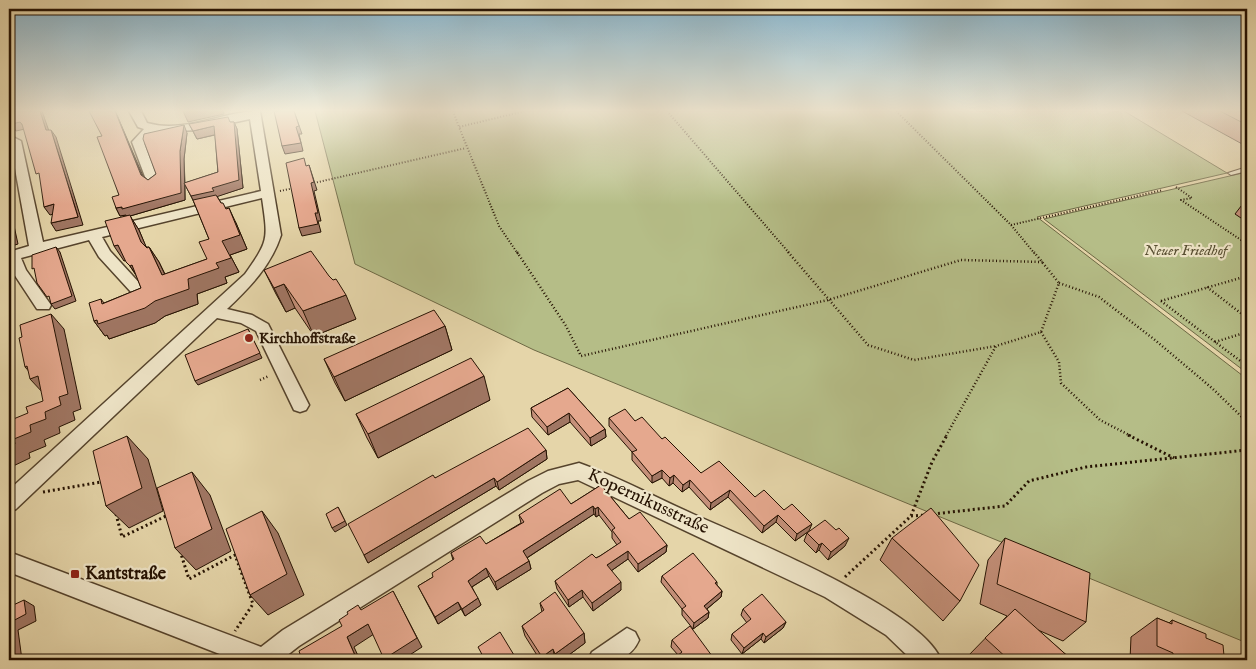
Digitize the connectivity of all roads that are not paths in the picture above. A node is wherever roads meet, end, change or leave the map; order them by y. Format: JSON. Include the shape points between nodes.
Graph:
{"nodes":[{"id":1,"x":11,"y":142,"type":"edge"},
{"id":2,"x":138,"y":142,"type":"edge"},
{"id":3,"x":259,"y":142,"type":"edge"},
{"id":4,"x":1247,"y":169,"type":"edge"},
{"id":5,"x":1231,"y":173,"type":"dead end"},
{"id":6,"x":153,"y":182,"type":"edge"},
{"id":7,"x":268,"y":193,"type":"junction"},
{"id":8,"x":93,"y":234,"type":"junction"},
{"id":9,"x":37,"y":248,"type":"junction"},
{"id":10,"x":11,"y":257,"type":"edge"},
{"id":11,"x":136,"y":288,"type":"edge"},
{"id":12,"x":44,"y":305,"type":"dead end"},
{"id":13,"x":215,"y":312,"type":"junction"},
{"id":14,"x":300,"y":405,"type":"dead end"},
{"id":15,"x":9,"y":504,"type":"edge"},
{"id":16,"x":11,"y":566,"type":"edge"},
{"id":17,"x":627,"y":640,"type":"dead end"},
{"id":18,"x":264,"y":660,"type":"edge"},
{"id":19,"x":600,"y":660,"type":"edge"},
{"id":20,"x":929,"y":660,"type":"edge"}],
"edges":[{"from":1,"to":9,"type":"street"},
{"from":2,"to":6,"type":"street"},
{"from":3,"to":7,"type":"street"},
{"from":4,"to":5,"type":"lane"},
{"from":7,"to":8,"type":"street"},
{"from":7,"to":13,"type":"street","via":[[274,235],[269,250],[257,270]]},
{"from":8,"to":9,"type":"street"},
{"from":8,"to":11,"type":"street","via":[[104,254]]},
{"from":9,"to":10,"type":"street"},
{"from":10,"to":12,"type":"street"},
{"from":13,"to":14,"type":"street","via":[[244,318],[262,328]]},
{"from":13,"to":15,"type":"street"},
{"from":16,"to":18,"type":"street"},
{"from":17,"to":19,"type":"street"},
{"from":18,"to":20,"type":"street","name":"Kopernikusstraße","via":[[292,638],[535,487],[579,471],[833,589],[894,627]]}]}
